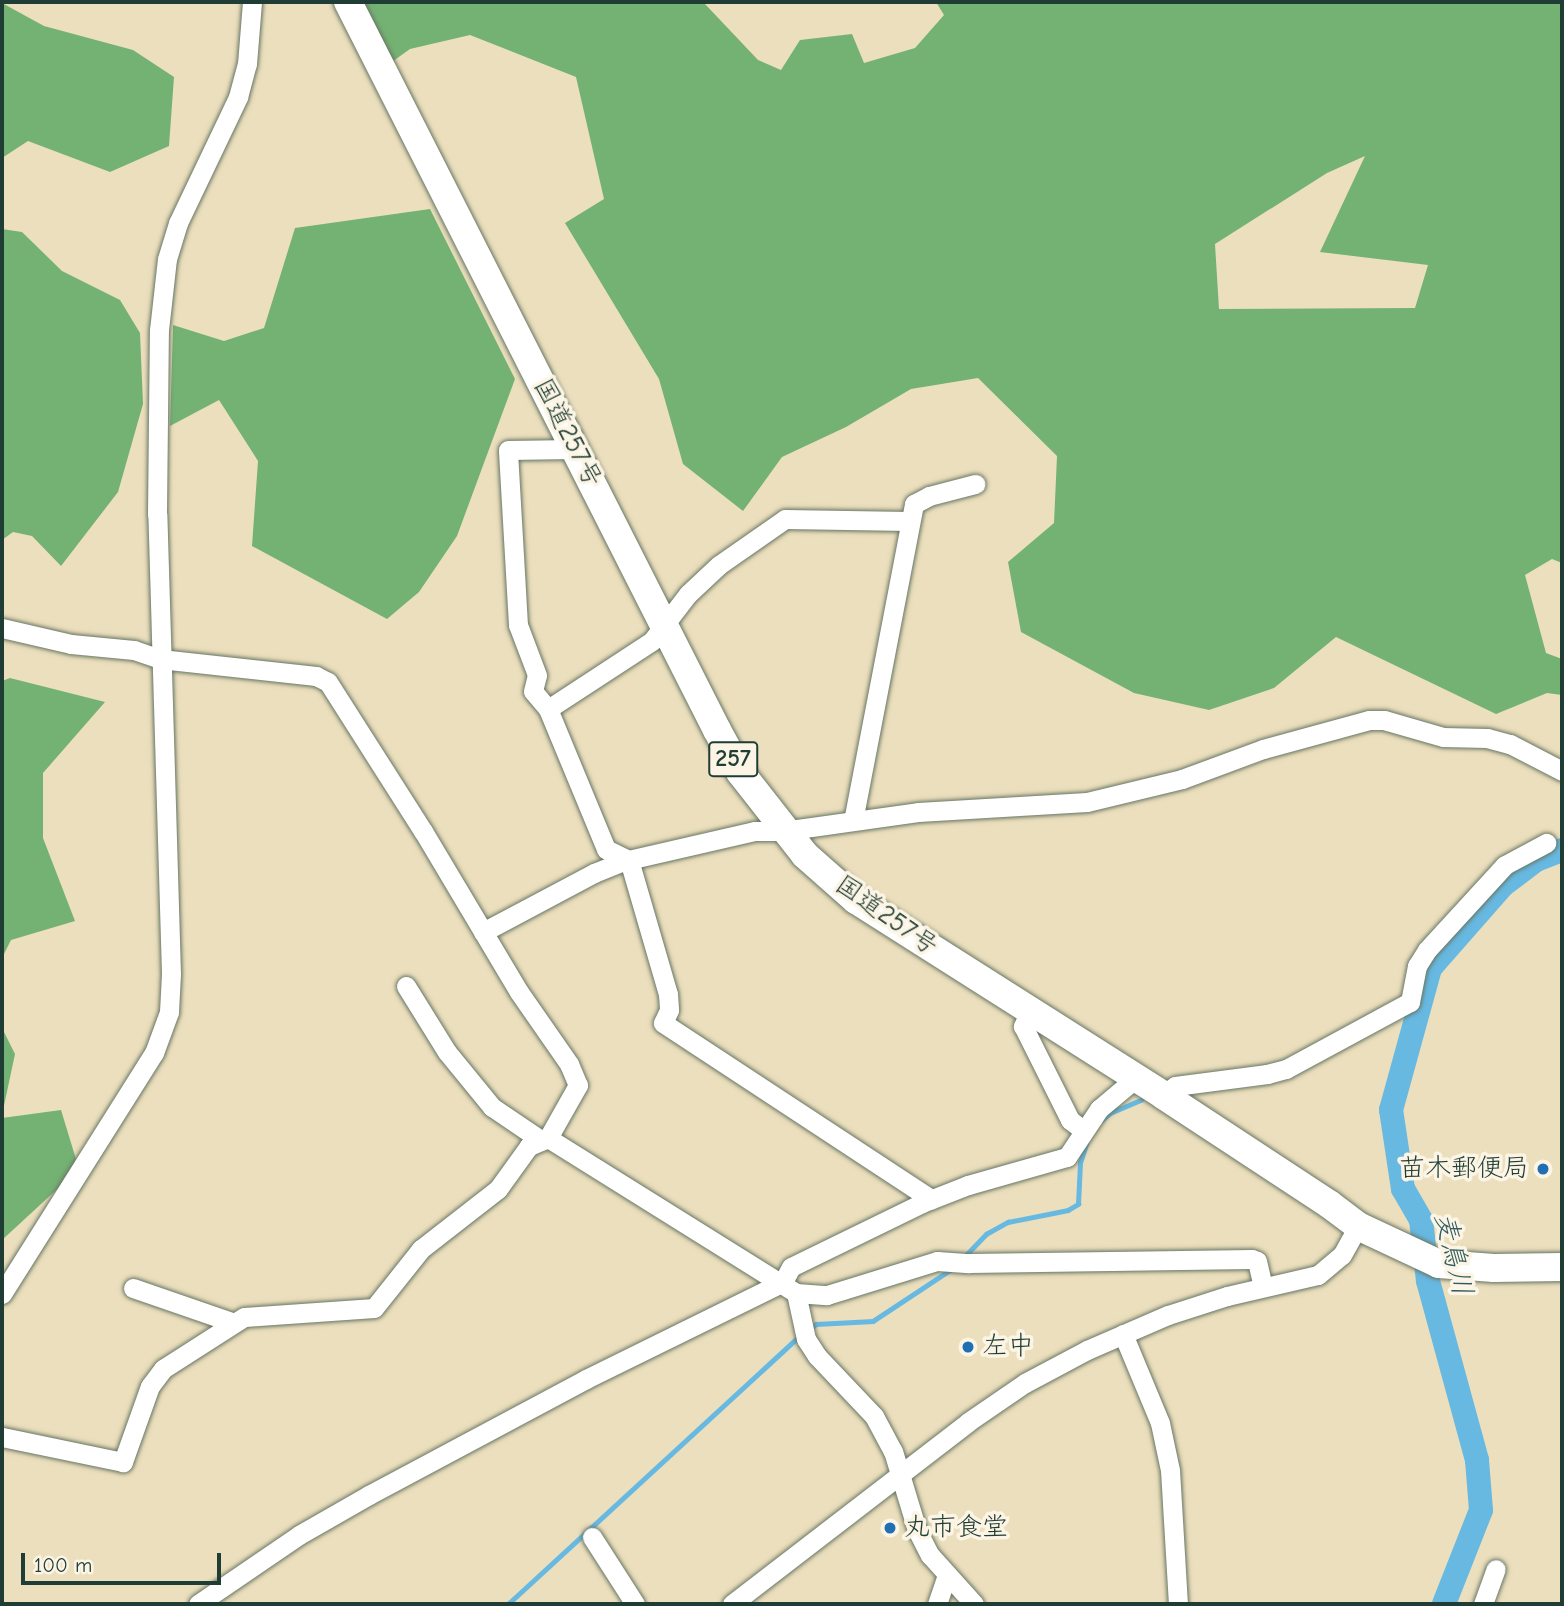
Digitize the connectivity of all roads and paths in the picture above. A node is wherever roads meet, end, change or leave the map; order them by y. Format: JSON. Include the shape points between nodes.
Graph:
{"nodes":[{"id":1,"x":252,"y":2,"type":"edge"},
{"id":2,"x":348,"y":2,"type":"edge"},
{"id":3,"x":574,"y":449,"type":"junction"},
{"id":4,"x":975,"y":484,"type":"dead end"},
{"id":5,"x":909,"y":521,"type":"junction"},
{"id":6,"x":665,"y":627,"type":"junction"},
{"id":7,"x":2,"y":628,"type":"edge"},
{"id":8,"x":160,"y":659,"type":"junction"},
{"id":9,"x":548,"y":709,"type":"junction"},
{"id":10,"x":1562,"y":771,"type":"edge"},
{"id":11,"x":853,"y":821,"type":"junction"},
{"id":12,"x":783,"y":831,"type":"junction"},
{"id":13,"x":1546,"y":843,"type":"dead end"},
{"id":14,"x":629,"y":860,"type":"junction"},
{"id":15,"x":483,"y":932,"type":"junction"},
{"id":16,"x":406,"y":986,"type":"dead end"},
{"id":17,"x":1030,"y":1011,"type":"junction"},
{"id":18,"x":1136,"y":1078,"type":"junction"},
{"id":19,"x":1163,"y":1095,"type":"junction"},
{"id":20,"x":1083,"y":1130,"type":"junction"},
{"id":21,"x":545,"y":1139,"type":"junction"},
{"id":22,"x":931,"y":1199,"type":"junction"},
{"id":23,"x":1358,"y":1226,"type":"junction"},
{"id":24,"x":1562,"y":1267,"type":"edge"},
{"id":25,"x":1263,"y":1286,"type":"junction"},
{"id":26,"x":133,"y":1288,"type":"dead end"},
{"id":27,"x":790,"y":1288,"type":"junction"},
{"id":28,"x":2,"y":1294,"type":"edge"},
{"id":29,"x":232,"y":1322,"type":"junction"},
{"id":30,"x":1124,"y":1334,"type":"junction"},
{"id":31,"x":2,"y":1437,"type":"edge"},
{"id":32,"x":900,"y":1476,"type":"junction"},
{"id":33,"x":592,"y":1537,"type":"dead end"},
{"id":34,"x":1496,"y":1569,"type":"dead end"},
{"id":35,"x":947,"y":1575,"type":"junction"},
{"id":36,"x":198,"y":1604,"type":"edge"},
{"id":37,"x":635,"y":1604,"type":"edge"},
{"id":38,"x":732,"y":1604,"type":"edge"},
{"id":39,"x":937,"y":1604,"type":"edge"},
{"id":40,"x":974,"y":1604,"type":"edge"},
{"id":41,"x":1178,"y":1604,"type":"edge"},
{"id":42,"x":1483,"y":1604,"type":"edge"}],
"edges":[{"from":1,"to":8,"type":"street","via":[[247,64],[238,97],[178,223],[167,259],[159,330]]},
{"from":2,"to":3,"type":"highway","name":"国道257号","number":"257"},
{"from":3,"to":6,"type":"highway","name":"国道257号","number":"257"},
{"from":3,"to":9,"type":"street","via":[[508,450],[518,625],[537,675],[533,691]]},
{"from":4,"to":5,"type":"street","via":[[929,495],[914,505]]},
{"from":5,"to":6,"type":"street","via":[[785,519],[719,565],[688,594]]},
{"from":5,"to":11,"type":"street"},
{"from":6,"to":9,"type":"street","via":[[652,641]]},
{"from":6,"to":12,"type":"highway","name":"国道257号","number":"257","via":[[740,772]]},
{"from":7,"to":8,"type":"street","via":[[71,644],[134,650]]},
{"from":8,"to":15,"type":"street","via":[[316,676],[328,682]]},
{"from":8,"to":28,"type":"street","via":[[169,1012],[154,1053]]},
{"from":9,"to":14,"type":"street","via":[[606,849]]},
{"from":10,"to":11,"type":"street","via":[[1487,737],[1443,737],[1369,720],[1263,749],[1147,789],[1087,802],[918,812]]},
{"from":11,"to":12,"type":"street"},
{"from":12,"to":14,"type":"street","via":[[755,831]]},
{"from":12,"to":17,"type":"highway","name":"国道257号","number":"257","via":[[856,901]]},
{"from":13,"to":19,"type":"street","via":[[1505,865],[1427,950],[1417,966],[1409,1002],[1286,1069],[1175,1086]]},
{"from":14,"to":15,"type":"street","via":[[594,873]]},
{"from":14,"to":22,"type":"street","via":[[668,994],[669,1010],[663,1023]]},
{"from":15,"to":21,"type":"street","via":[[578,1085]]},
{"from":16,"to":21,"type":"street","via":[[447,1052],[492,1107]]},
{"from":17,"to":18,"type":"highway","name":"国道257号","number":"257"},
{"from":17,"to":20,"type":"street","via":[[1023,1026],[1070,1120]]},
{"from":18,"to":19,"type":"highway","name":"国道257号","number":"257"},
{"from":18,"to":20,"type":"street","via":[[1099,1109]]},
{"from":19,"to":23,"type":"highway","name":"国道257号","number":"257"},
{"from":20,"to":22,"type":"street","via":[[1067,1157]]},
{"from":21,"to":27,"type":"street"},
{"from":21,"to":29,"type":"street","via":[[529,1146],[484,1202],[421,1249],[374,1308],[244,1317]]},
{"from":22,"to":27,"type":"street","via":[[791,1267]]},
{"from":23,"to":24,"type":"highway","name":"国道257号","number":"257","via":[[1427,1258],[1494,1268]]},
{"from":23,"to":25,"type":"street","via":[[1332,1267],[1318,1275]]},
{"from":25,"to":27,"type":"street","via":[[1257,1261],[1252,1259],[931,1262],[827,1295]]},
{"from":25,"to":30,"type":"street","via":[[1168,1315]]},
{"from":26,"to":29,"type":"street"},
{"from":27,"to":32,"type":"street","via":[[817,1356],[874,1416],[893,1451]]},
{"from":27,"to":36,"type":"street","via":[[586,1379],[414,1470],[299,1535]]},
{"from":29,"to":31,"type":"street","via":[[163,1369],[150,1386],[122,1462]]},
{"from":30,"to":32,"type":"street","via":[[1025,1383]]},
{"from":30,"to":41,"type":"street","via":[[1160,1423],[1170,1470]]},
{"from":32,"to":35,"type":"street","via":[[917,1530]]},
{"from":32,"to":38,"type":"street"},
{"from":33,"to":37,"type":"street"},
{"from":34,"to":42,"type":"street"},
{"from":35,"to":39,"type":"street"},
{"from":35,"to":40,"type":"street"}]}
